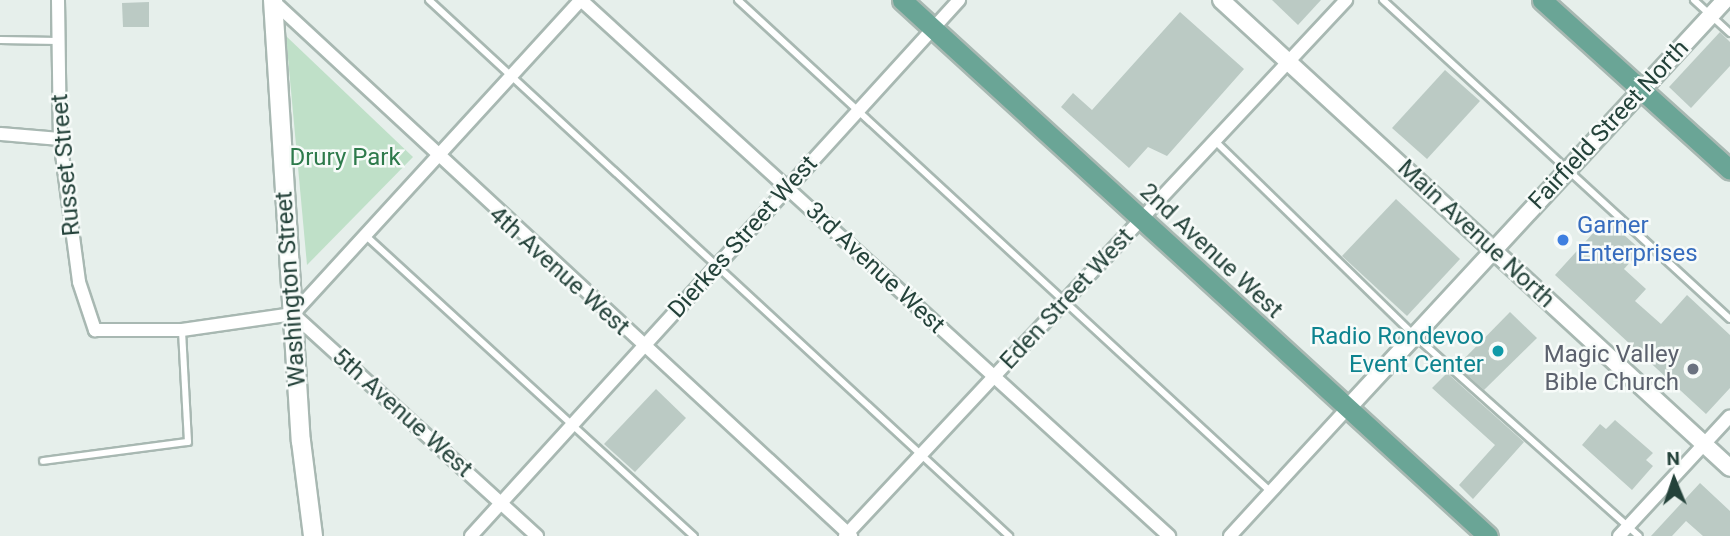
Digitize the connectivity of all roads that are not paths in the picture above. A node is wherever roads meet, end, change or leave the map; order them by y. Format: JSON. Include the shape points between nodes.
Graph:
{"nodes":[{"id":1,"x":58,"y":0,"type":"edge"},
{"id":2,"x":429,"y":0,"type":"edge"},
{"id":3,"x":581,"y":0,"type":"edge"},
{"id":4,"x":738,"y":0,"type":"edge"},
{"id":5,"x":902,"y":0,"type":"edge"},
{"id":6,"x":959,"y":0,"type":"edge"},
{"id":7,"x":1221,"y":0,"type":"edge"},
{"id":8,"x":1346,"y":0,"type":"edge"},
{"id":9,"x":1383,"y":0,"type":"edge"},
{"id":10,"x":1542,"y":0,"type":"edge"},
{"id":11,"x":1694,"y":0,"type":"edge"},
{"id":12,"x":1725,"y":0,"type":"edge"},
{"id":13,"x":273,"y":1,"type":"edge"},
{"id":14,"x":1711,"y":15,"type":"junction"},
{"id":15,"x":934,"y":28,"type":"junction"},
{"id":16,"x":1730,"y":33,"type":"edge"},
{"id":17,"x":0,"y":40,"type":"edge"},
{"id":18,"x":58,"y":41,"type":"junction"},
{"id":19,"x":1289,"y":62,"type":"junction"},
{"id":20,"x":512,"y":76,"type":"junction"},
{"id":21,"x":1641,"y":91,"type":"junction"},
{"id":22,"x":858,"y":110,"type":"junction"},
{"id":23,"x":0,"y":134,"type":"edge"},
{"id":24,"x":60,"y":139,"type":"junction"},
{"id":25,"x":1215,"y":141,"type":"junction"},
{"id":26,"x":436,"y":158,"type":"junction"},
{"id":27,"x":1568,"y":170,"type":"junction"},
{"id":28,"x":1730,"y":170,"type":"edge"},
{"id":29,"x":789,"y":187,"type":"junction"},
{"id":30,"x":1142,"y":219,"type":"junction"},
{"id":31,"x":365,"y":235,"type":"junction"},
{"id":32,"x":1494,"y":251,"type":"junction"},
{"id":33,"x":715,"y":268,"type":"junction"},
{"id":34,"x":1065,"y":302,"type":"junction"},
{"id":35,"x":293,"y":314,"type":"junction"},
{"id":36,"x":1730,"y":319,"type":"edge"},
{"id":37,"x":182,"y":330,"type":"junction"},
{"id":38,"x":1415,"y":336,"type":"junction"},
{"id":39,"x":643,"y":348,"type":"junction"},
{"id":40,"x":994,"y":377,"type":"junction"},
{"id":41,"x":1345,"y":411,"type":"junction"},
{"id":42,"x":1730,"y":416,"type":"edge"},
{"id":43,"x":573,"y":425,"type":"junction"},
{"id":44,"x":1704,"y":444,"type":"junction"},
{"id":45,"x":921,"y":454,"type":"junction"},
{"id":46,"x":43,"y":461,"type":"dead end"},
{"id":47,"x":1730,"y":468,"type":"edge"},
{"id":48,"x":1271,"y":492,"type":"junction"},
{"id":49,"x":501,"y":503,"type":"junction"},
{"id":50,"x":1628,"y":526,"type":"junction"},
{"id":51,"x":848,"y":535,"type":"edge"},
{"id":52,"x":313,"y":536,"type":"edge"},
{"id":53,"x":471,"y":536,"type":"edge"},
{"id":54,"x":537,"y":536,"type":"edge"},
{"id":55,"x":694,"y":536,"type":"edge"},
{"id":56,"x":1009,"y":536,"type":"edge"},
{"id":57,"x":1169,"y":536,"type":"edge"},
{"id":58,"x":1230,"y":536,"type":"edge"},
{"id":59,"x":1488,"y":536,"type":"edge"},
{"id":60,"x":1619,"y":536,"type":"edge"},
{"id":61,"x":1639,"y":536,"type":"edge"}],
"edges":[{"from":1,"to":18,"type":"street","name":"Russet Street"},
{"from":2,"to":20,"type":"lane"},
{"from":3,"to":20,"type":"street"},
{"from":3,"to":29,"type":"street","name":"3rd Avenue West"},
{"from":4,"to":22,"type":"lane"},
{"from":5,"to":15,"type":"main road","name":"2nd Avenue West"},
{"from":6,"to":15,"type":"street","name":"Dierkes Street West"},
{"from":7,"to":19,"type":"street","name":"Main Avenue North"},
{"from":8,"to":19,"type":"street","name":"Eden Street West"},
{"from":9,"to":27,"type":"lane"},
{"from":10,"to":21,"type":"main road"},
{"from":11,"to":14,"type":"lane"},
{"from":12,"to":14,"type":"street","name":"Fairfield Street North"},
{"from":13,"to":26,"type":"street","name":"4th Avenue West"},
{"from":13,"to":35,"type":"main road","name":"Washington Street"},
{"from":14,"to":16,"type":"lane"},
{"from":14,"to":21,"type":"street","name":"Fairfield Street North"},
{"from":15,"to":22,"type":"street","name":"Dierkes Street West"},
{"from":15,"to":30,"type":"main road","name":"2nd Avenue West"},
{"from":17,"to":18,"type":"lane"},
{"from":18,"to":24,"type":"street","name":"Russet Street"},
{"from":19,"to":25,"type":"street","name":"Eden Street West"},
{"from":19,"to":32,"type":"street","name":"Main Avenue North"},
{"from":20,"to":26,"type":"street"},
{"from":20,"to":33,"type":"lane"},
{"from":21,"to":27,"type":"street","name":"Fairfield Street North"},
{"from":21,"to":28,"type":"main road"},
{"from":22,"to":29,"type":"street","name":"Dierkes Street West"},
{"from":22,"to":34,"type":"lane"},
{"from":23,"to":24,"type":"street"},
{"from":24,"to":37,"type":"street","name":"Russet Street","via":[[79,282],[93,328],[109,335]]},
{"from":25,"to":30,"type":"street","name":"Eden Street West"},
{"from":25,"to":38,"type":"lane"},
{"from":26,"to":31,"type":"street"},
{"from":26,"to":39,"type":"street","name":"4th Avenue West"},
{"from":27,"to":32,"type":"street","name":"Fairfield Street North"},
{"from":27,"to":36,"type":"lane"},
{"from":29,"to":33,"type":"street","name":"Dierkes Street West"},
{"from":29,"to":40,"type":"street","name":"3rd Avenue West"},
{"from":30,"to":34,"type":"street","name":"Eden Street West"},
{"from":30,"to":41,"type":"main road","name":"2nd Avenue West"},
{"from":31,"to":35,"type":"street"},
{"from":31,"to":43,"type":"lane"},
{"from":32,"to":38,"type":"street","name":"Fairfield Street North"},
{"from":32,"to":44,"type":"street","name":"Main Avenue North"},
{"from":33,"to":39,"type":"street","name":"Dierkes Street West"},
{"from":33,"to":45,"type":"lane"},
{"from":34,"to":40,"type":"street","name":"Eden Street West"},
{"from":34,"to":48,"type":"lane"},
{"from":35,"to":37,"type":"street"},
{"from":35,"to":49,"type":"street","name":"5th Avenue West"},
{"from":35,"to":52,"type":"main road","name":"Washington Street"},
{"from":37,"to":46,"type":"lane","via":[[188,442]]},
{"from":38,"to":41,"type":"street","name":"Fairfield Street North"},
{"from":38,"to":50,"type":"lane"},
{"from":39,"to":43,"type":"street","name":"Dierkes Street West"},
{"from":39,"to":51,"type":"street","name":"4th Avenue West"},
{"from":40,"to":45,"type":"street","name":"Eden Street West"},
{"from":40,"to":57,"type":"street","name":"3rd Avenue West"},
{"from":41,"to":48,"type":"street"},
{"from":41,"to":59,"type":"main road","name":"2nd Avenue West"},
{"from":42,"to":44,"type":"street"},
{"from":43,"to":49,"type":"street","name":"Dierkes Street West"},
{"from":43,"to":55,"type":"lane"},
{"from":44,"to":47,"type":"street","name":"Main Avenue North"},
{"from":44,"to":50,"type":"street"},
{"from":45,"to":51,"type":"street","name":"Eden Street West"},
{"from":45,"to":56,"type":"lane"},
{"from":48,"to":58,"type":"street"},
{"from":49,"to":53,"type":"street","name":"Dierkes Street West"},
{"from":49,"to":54,"type":"street","name":"5th Avenue West"},
{"from":50,"to":60,"type":"street"},
{"from":50,"to":61,"type":"lane"}]}
